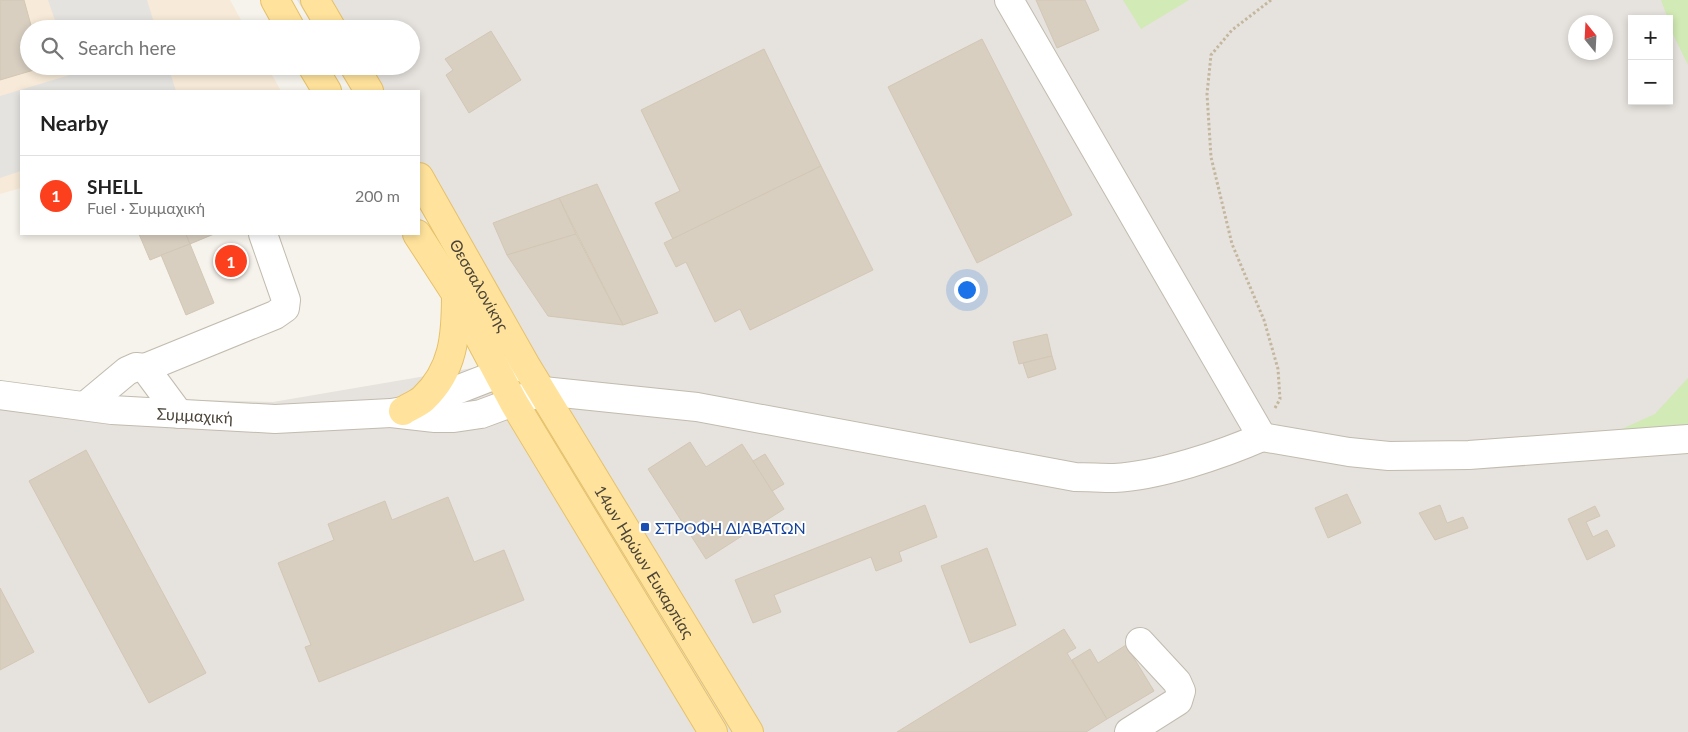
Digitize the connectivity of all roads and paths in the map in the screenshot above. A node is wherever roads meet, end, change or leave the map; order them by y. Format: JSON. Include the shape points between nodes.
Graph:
{"nodes":[{"id":1,"x":275,"y":0,"type":"edge"},
{"id":2,"x":315,"y":0,"type":"edge"},
{"id":3,"x":1009,"y":0,"type":"edge"},
{"id":4,"x":1271,"y":0,"type":"edge"},
{"id":5,"x":286,"y":20,"type":"edge"},
{"id":6,"x":327,"y":20,"type":"edge"},
{"id":7,"x":359,"y":75,"type":"edge"},
{"id":8,"x":368,"y":90,"type":"edge"},
{"id":9,"x":420,"y":179,"type":"edge"},
{"id":10,"x":263,"y":235,"type":"edge"},
{"id":11,"x":418,"y":235,"type":"edge"},
{"id":12,"x":456,"y":294,"type":"junction"},
{"id":13,"x":525,"y":364,"type":"junction"},
{"id":14,"x":145,"y":368,"type":"junction"},
{"id":15,"x":499,"y":375,"type":"junction"},
{"id":16,"x":543,"y":391,"type":"junction"},
{"id":17,"x":0,"y":395,"type":"edge"},
{"id":18,"x":514,"y":403,"type":"junction"},
{"id":19,"x":85,"y":406,"type":"junction"},
{"id":20,"x":396,"y":412,"type":"junction"},
{"id":21,"x":179,"y":414,"type":"junction"},
{"id":22,"x":1262,"y":438,"type":"junction"},
{"id":23,"x":1688,"y":439,"type":"edge"},
{"id":24,"x":1140,"y":642,"type":"dead end"},
{"id":25,"x":713,"y":732,"type":"edge"},
{"id":26,"x":749,"y":732,"type":"edge"},
{"id":27,"x":1129,"y":732,"type":"edge"}],
"edges":[{"from":1,"to":5,"type":"main road"},
{"from":2,"to":6,"type":"main road"},
{"from":3,"to":22,"type":"street"},
{"from":4,"to":22,"type":"path","via":[[1232,30],[1211,55],[1207,94],[1211,157],[1232,244],[1264,320],[1278,369],[1280,399]]},
{"from":7,"to":8,"type":"main road"},
{"from":9,"to":13,"type":"main road","name":"Θεσσαλονίκης"},
{"from":10,"to":14,"type":"street","via":[[286,300],[285,308]]},
{"from":11,"to":12,"type":"main road","name":"Θεσσαλονίκης"},
{"from":12,"to":15,"type":"main road","name":"Θεσσαλονίκης"},
{"from":12,"to":20,"type":"main road","via":[[454,342],[446,369],[422,400]]},
{"from":13,"to":15,"type":"street","name":"Συμμαχική"},
{"from":13,"to":16,"type":"main road","name":"Θεσσαλονίκης"},
{"from":14,"to":19,"type":"street","via":[[126,370]]},
{"from":14,"to":21,"type":"street"},
{"from":15,"to":18,"type":"main road","name":"Θεσσαλονίκης"},
{"from":15,"to":20,"type":"street","name":"Συμμαχική"},
{"from":16,"to":18,"type":"street","name":"Συμμαχική"},
{"from":16,"to":22,"type":"street","via":[[697,408],[1075,476],[1115,478],[1161,470],[1234,450]]},
{"from":16,"to":26,"type":"main road","name":"14ων Ηρώων Ευκαρπίας"},
{"from":17,"to":19,"type":"street","name":"Συμμαχική"},
{"from":18,"to":20,"type":"street","name":"Συμμαχική","via":[[481,414],[454,418]]},
{"from":18,"to":25,"type":"main road","name":"14ων Ηρώων Ευκαρπίας"},
{"from":19,"to":21,"type":"street","name":"Συμμαχική"},
{"from":20,"to":21,"type":"street","name":"Συμμαχική","via":[[274,419]]},
{"from":22,"to":23,"type":"street","via":[[1389,456],[1469,455]]},
{"from":24,"to":27,"type":"street","via":[[1177,682],[1181,691],[1178,700]]}]}
